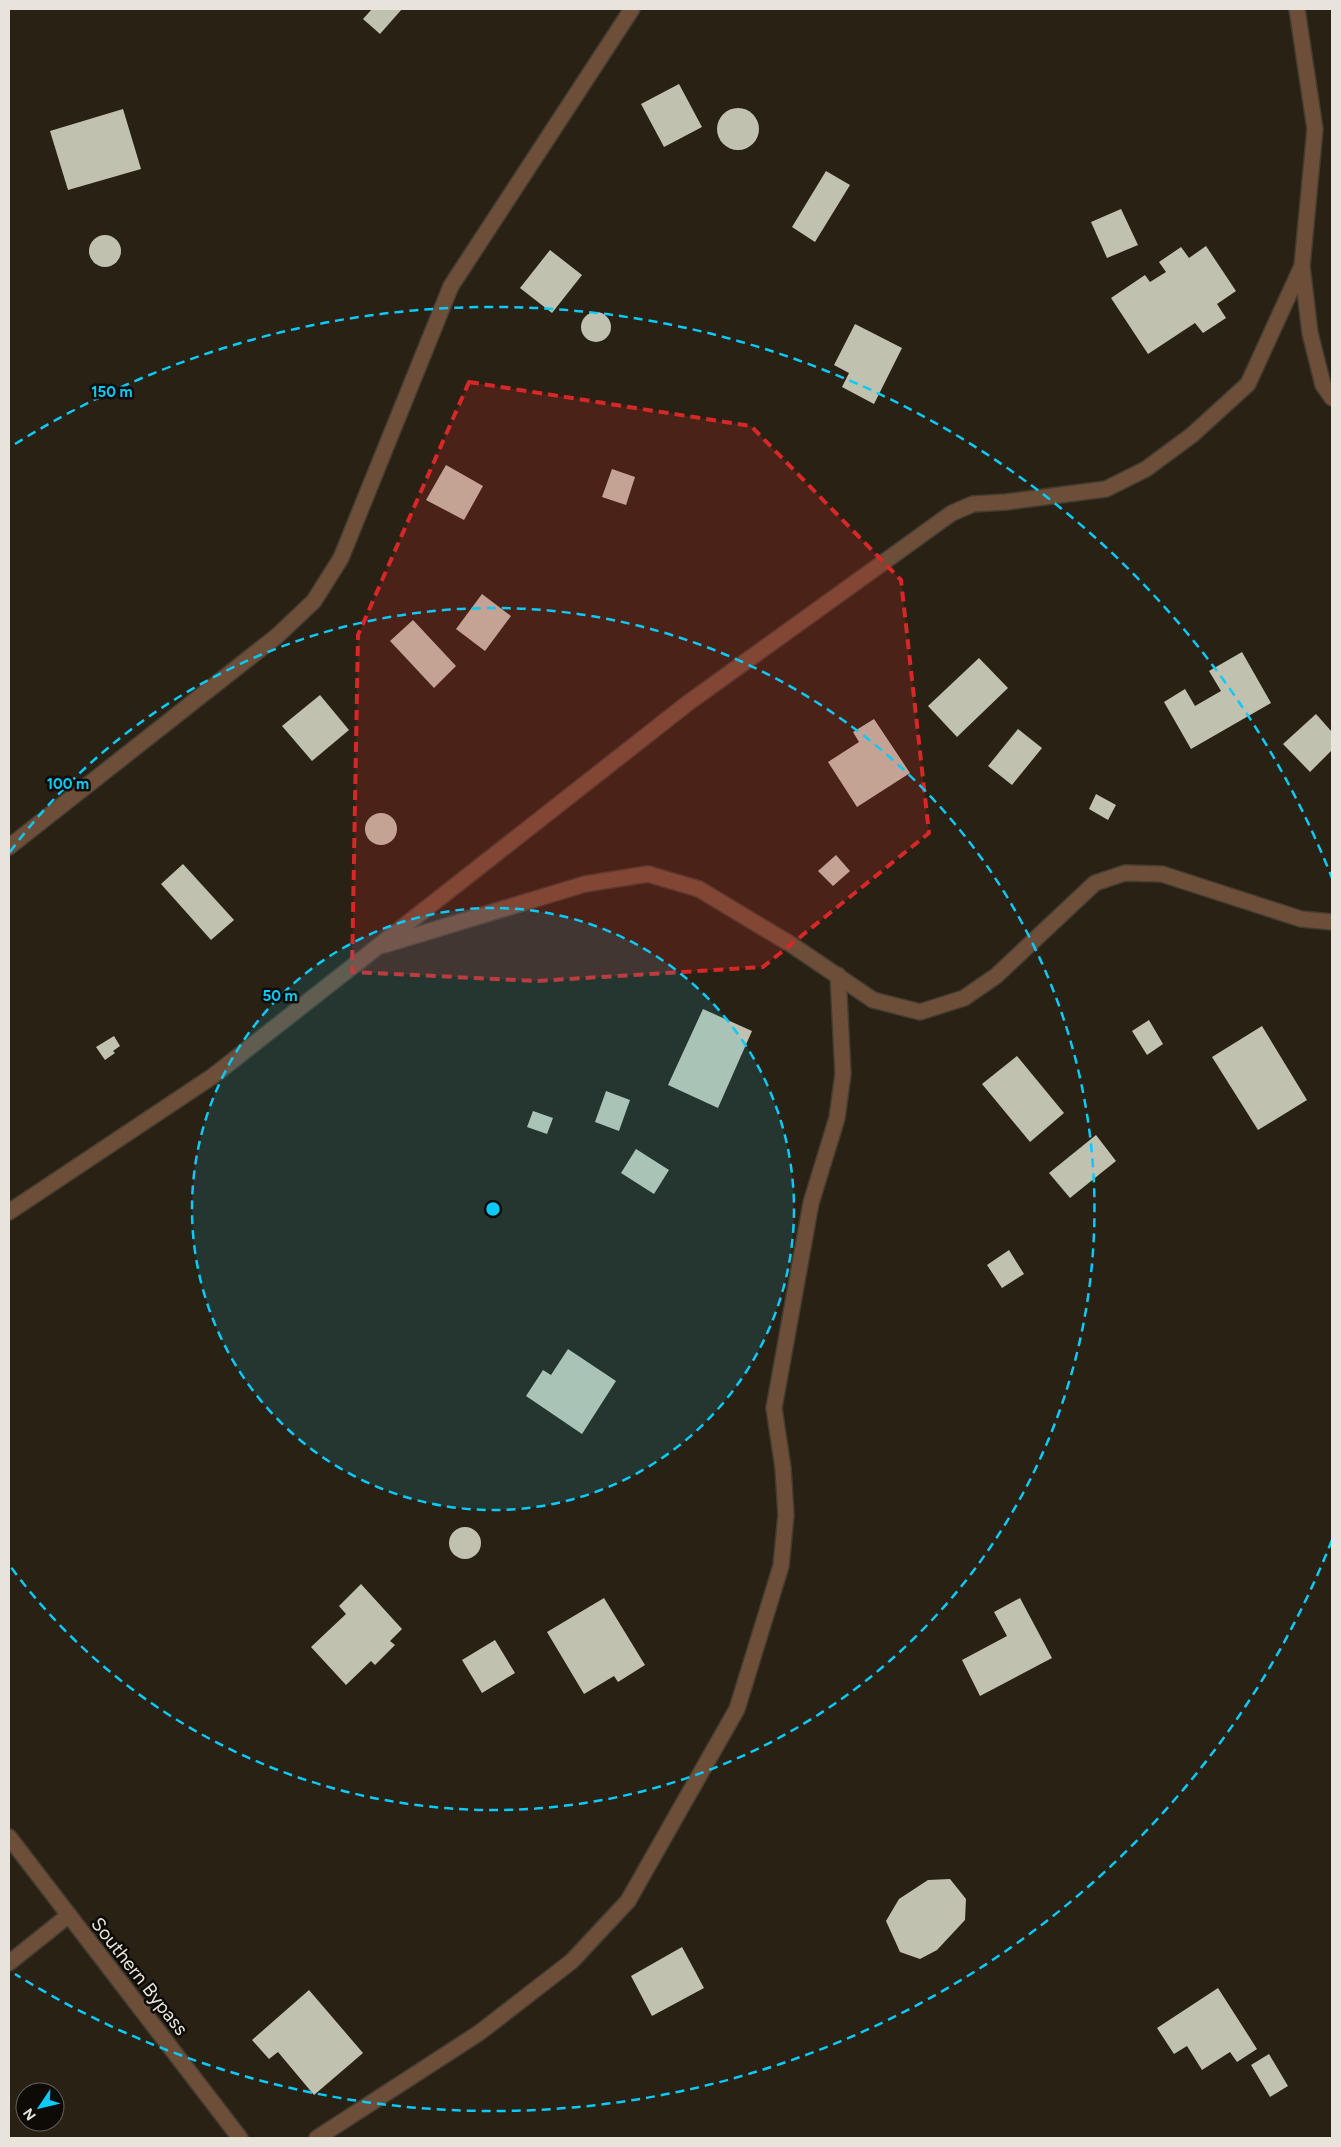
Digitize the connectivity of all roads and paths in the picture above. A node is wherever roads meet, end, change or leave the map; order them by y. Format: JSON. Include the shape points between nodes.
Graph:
{"nodes":[{"id":1,"x":632,"y":9,"type":"edge"},
{"id":2,"x":1297,"y":9,"type":"edge"},
{"id":3,"x":1302,"y":266,"type":"junction"},
{"id":4,"x":1332,"y":398,"type":"edge"},
{"id":5,"x":9,"y":847,"type":"edge"},
{"id":6,"x":1332,"y":922,"type":"edge"},
{"id":7,"x":376,"y":948,"type":"junction"},
{"id":8,"x":838,"y":976,"type":"junction"},
{"id":9,"x":9,"y":1212,"type":"edge"},
{"id":10,"x":9,"y":1837,"type":"edge"},
{"id":11,"x":69,"y":1915,"type":"junction"},
{"id":12,"x":9,"y":1964,"type":"edge"},
{"id":13,"x":240,"y":2138,"type":"edge"},
{"id":14,"x":317,"y":2138,"type":"edge"}],
"edges":[{"from":1,"to":5,"type":"street","via":[[451,286],[340,558],[314,601],[277,636]]},
{"from":2,"to":3,"type":"street","via":[[1315,129]]},
{"from":3,"to":4,"type":"street","via":[[1310,333],[1324,385]]},
{"from":3,"to":7,"type":"street","via":[[1248,384],[1192,435],[1146,469],[1106,489],[973,504],[952,513],[688,703]]},
{"from":6,"to":8,"type":"street","via":[[1301,919],[1162,874],[1125,873],[1095,884],[996,976],[964,998],[920,1012],[873,1000]]},
{"from":7,"to":8,"type":"street","via":[[585,884],[648,874],[699,889]]},
{"from":7,"to":9,"type":"street","via":[[213,1076]]},
{"from":8,"to":14,"type":"street","via":[[843,1074],[837,1118],[811,1202],[774,1408],[786,1515],[781,1566],[737,1709],[628,1900],[572,1961],[479,2033]]},
{"from":10,"to":11,"type":"street","name":"Southern Bypass"},
{"from":11,"to":12,"type":"street"},
{"from":11,"to":13,"type":"street","name":"Southern Bypass"}]}
